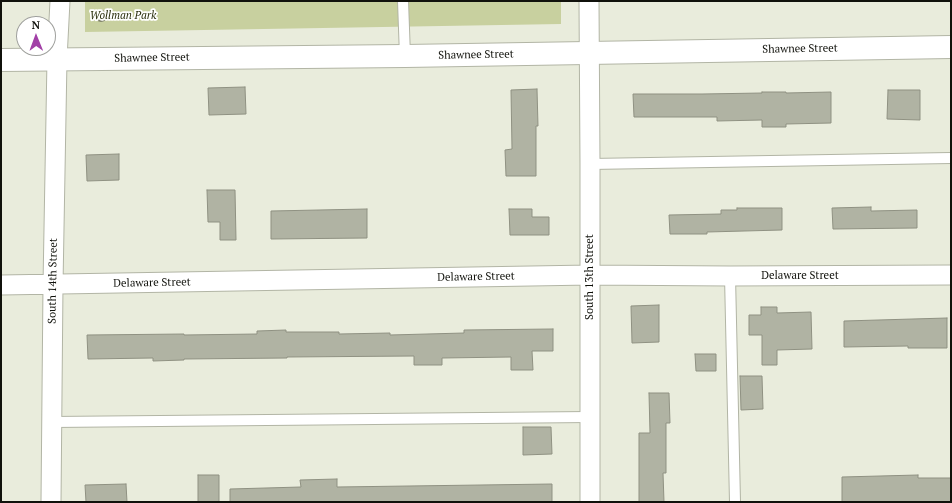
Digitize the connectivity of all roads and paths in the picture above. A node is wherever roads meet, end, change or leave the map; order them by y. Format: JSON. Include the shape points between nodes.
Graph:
{"nodes":[{"id":1,"x":60,"y":1,"type":"edge"},
{"id":2,"x":403,"y":1,"type":"edge"},
{"id":3,"x":589,"y":1,"type":"edge"},
{"id":4,"x":951,"y":47,"type":"edge"},
{"id":5,"x":589,"y":53,"type":"junction"},
{"id":6,"x":405,"y":56,"type":"junction"},
{"id":7,"x":57,"y":59,"type":"junction"},
{"id":8,"x":1,"y":60,"type":"edge"},
{"id":9,"x":951,"y":158,"type":"edge"},
{"id":10,"x":590,"y":164,"type":"junction"},
{"id":11,"x":590,"y":275,"type":"junction"},
{"id":12,"x":951,"y":275,"type":"edge"},
{"id":13,"x":730,"y":276,"type":"junction"},
{"id":14,"x":52,"y":284,"type":"junction"},
{"id":15,"x":1,"y":285,"type":"edge"},
{"id":16,"x":590,"y":417,"type":"junction"},
{"id":17,"x":52,"y":422,"type":"junction"},
{"id":18,"x":51,"y":502,"type":"edge"},
{"id":19,"x":590,"y":502,"type":"edge"},
{"id":20,"x":736,"y":502,"type":"edge"}],
"edges":[{"from":1,"to":7,"type":"street","name":"South 14th Street"},
{"from":2,"to":6,"type":"lane"},
{"from":3,"to":5,"type":"street","name":"South 13th Street"},
{"from":4,"to":5,"type":"street","name":"Shawnee Street"},
{"from":5,"to":6,"type":"street","name":"Shawnee Street"},
{"from":5,"to":10,"type":"street","name":"South 13th Street"},
{"from":6,"to":7,"type":"street","name":"Shawnee Street"},
{"from":7,"to":8,"type":"street","name":"Shawnee Street"},
{"from":7,"to":14,"type":"street","name":"South 14th Street"},
{"from":9,"to":10,"type":"lane"},
{"from":10,"to":11,"type":"street","name":"South 13th Street"},
{"from":11,"to":13,"type":"street","name":"Delaware Street"},
{"from":11,"to":14,"type":"street","name":"Delaware Street"},
{"from":11,"to":16,"type":"street","name":"South 13th Street"},
{"from":12,"to":13,"type":"street","name":"Delaware Street"},
{"from":13,"to":20,"type":"lane"},
{"from":14,"to":15,"type":"street","name":"Delaware Street"},
{"from":14,"to":17,"type":"street","name":"South 14th Street"},
{"from":16,"to":17,"type":"lane"},
{"from":16,"to":19,"type":"street","name":"South 13th Street"},
{"from":17,"to":18,"type":"street","name":"South 14th Street"}]}
